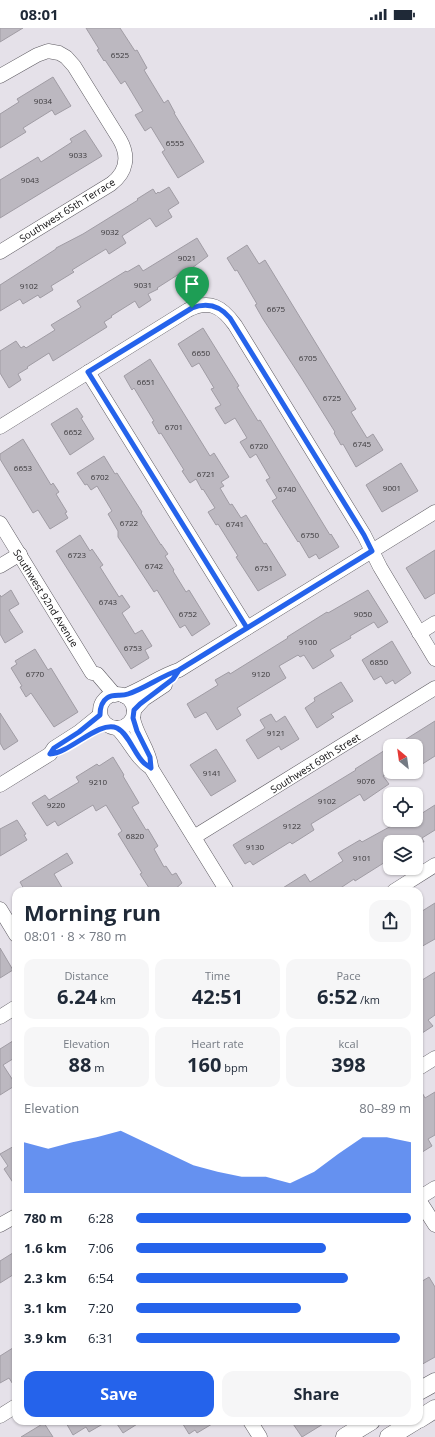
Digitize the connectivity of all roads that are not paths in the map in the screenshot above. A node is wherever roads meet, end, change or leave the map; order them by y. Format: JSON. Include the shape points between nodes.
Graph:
{"nodes":[{"id":1,"x":0,"y":76,"type":"edge"},
{"id":2,"x":0,"y":252,"type":"edge"},
{"id":3,"x":88,"y":372,"type":"junction"},
{"id":4,"x":0,"y":427,"type":"edge"},
{"id":5,"x":435,"y":512,"type":"edge"},
{"id":6,"x":0,"y":523,"type":"edge"},
{"id":7,"x":372,"y":551,"type":"junction"},
{"id":8,"x":20,"y":554,"type":"junction"},
{"id":9,"x":0,"y":566,"type":"edge"},
{"id":10,"x":435,"y":623,"type":"edge"},
{"id":11,"x":247,"y":628,"type":"junction"},
{"id":12,"x":419,"y":633,"type":"junction"},
{"id":13,"x":435,"y":659,"type":"edge"},
{"id":14,"x":179,"y":670,"type":"junction"},
{"id":15,"x":92,"y":673,"type":"junction"},
{"id":16,"x":435,"y":688,"type":"edge"},
{"id":17,"x":119,"y":695,"type":"junction"},
{"id":18,"x":101,"y":709,"type":"junction"},
{"id":19,"x":133,"y":714,"type":"junction"},
{"id":20,"x":113,"y":727,"type":"junction"},
{"id":21,"x":50,"y":754,"type":"junction"},
{"id":22,"x":151,"y":768,"type":"junction"},
{"id":23,"x":0,"y":785,"type":"edge"},
{"id":24,"x":194,"y":837,"type":"junction"},
{"id":25,"x":435,"y":866,"type":"edge"},
{"id":26,"x":225,"y":887,"type":"edge"},
{"id":27,"x":401,"y":887,"type":"edge"},
{"id":28,"x":0,"y":909,"type":"edge"},
{"id":29,"x":12,"y":928,"type":"edge"},
{"id":30,"x":12,"y":1010,"type":"edge"},
{"id":31,"x":0,"y":1017,"type":"edge"},
{"id":32,"x":435,"y":1058,"type":"edge"},
{"id":33,"x":423,"y":1066,"type":"edge"},
{"id":34,"x":435,"y":1188,"type":"edge"},
{"id":35,"x":423,"y":1196,"type":"edge"},
{"id":36,"x":423,"y":1206,"type":"edge"},
{"id":37,"x":12,"y":1218,"type":"edge"},
{"id":38,"x":0,"y":1225,"type":"edge"},
{"id":39,"x":435,"y":1225,"type":"edge"},
{"id":40,"x":435,"y":1382,"type":"edge"},
{"id":41,"x":423,"y":1389,"type":"edge"},
{"id":42,"x":12,"y":1408,"type":"edge"},
{"id":43,"x":435,"y":1409,"type":"edge"},
{"id":44,"x":0,"y":1416,"type":"edge"},
{"id":45,"x":423,"y":1416,"type":"edge"},
{"id":46,"x":252,"y":1425,"type":"edge"},
{"id":47,"x":364,"y":1425,"type":"edge"},
{"id":48,"x":408,"y":1425,"type":"edge"},
{"id":49,"x":260,"y":1437,"type":"edge"},
{"id":50,"x":345,"y":1437,"type":"edge"},
{"id":51,"x":389,"y":1437,"type":"edge"}],
"edges":[{"from":1,"to":2,"type":"street","name":"Southwest 65th Terrace","via":[[42,53],[52,51],[66,57],[74,66],[126,153],[120,174],[111,184]]},
{"from":3,"to":4,"type":"street"},
{"from":3,"to":7,"type":"street","via":[[188,310],[198,306],[218,307],[235,325]]},
{"from":3,"to":11,"type":"street"},
{"from":5,"to":7,"type":"street"},
{"from":6,"to":8,"type":"street","name":"Southwest 92nd Avenue"},
{"from":7,"to":11,"type":"street"},
{"from":7,"to":12,"type":"street"},
{"from":8,"to":9,"type":"street"},
{"from":8,"to":15,"type":"street","name":"Southwest 92nd Avenue"},
{"from":10,"to":12,"type":"street"},
{"from":11,"to":14,"type":"street"},
{"from":12,"to":13,"type":"street"},
{"from":14,"to":17,"type":"street","via":[[144,687]]},
{"from":14,"to":19,"type":"street","via":[[173,679],[144,699]]},
{"from":15,"to":17,"type":"street","name":"Southwest 92nd Avenue","via":[[97,674]]},
{"from":15,"to":18,"type":"street","name":"Southwest 92nd Avenue"},
{"from":16,"to":24,"type":"street","name":"Southwest 69th Street"},
{"from":17,"to":18,"type":"street","via":[[105,699]]},
{"from":17,"to":19,"type":"street","via":[[132,703]]},
{"from":18,"to":20,"type":"street","via":[[104,723]]},
{"from":18,"to":21,"type":"street","via":[[79,732],[54,748]]},
{"from":19,"to":20,"type":"street","via":[[126,726]]},
{"from":19,"to":22,"type":"street","via":[[137,731],[150,757]]},
{"from":20,"to":21,"type":"street","via":[[93,733],[57,754]]},
{"from":20,"to":22,"type":"street","via":[[129,741],[143,762]]},
{"from":21,"to":23,"type":"street"},
{"from":22,"to":24,"type":"street"},
{"from":24,"to":26,"type":"street"},
{"from":25,"to":27,"type":"street"},
{"from":28,"to":29,"type":"street"},
{"from":30,"to":31,"type":"street"},
{"from":32,"to":33,"type":"street"},
{"from":34,"to":35,"type":"street"},
{"from":36,"to":39,"type":"street"},
{"from":37,"to":38,"type":"street"},
{"from":40,"to":41,"type":"main road"},
{"from":42,"to":44,"type":"street"},
{"from":43,"to":45,"type":"main road"},
{"from":46,"to":49,"type":"street"},
{"from":47,"to":50,"type":"main road"},
{"from":48,"to":51,"type":"main road"}]}
